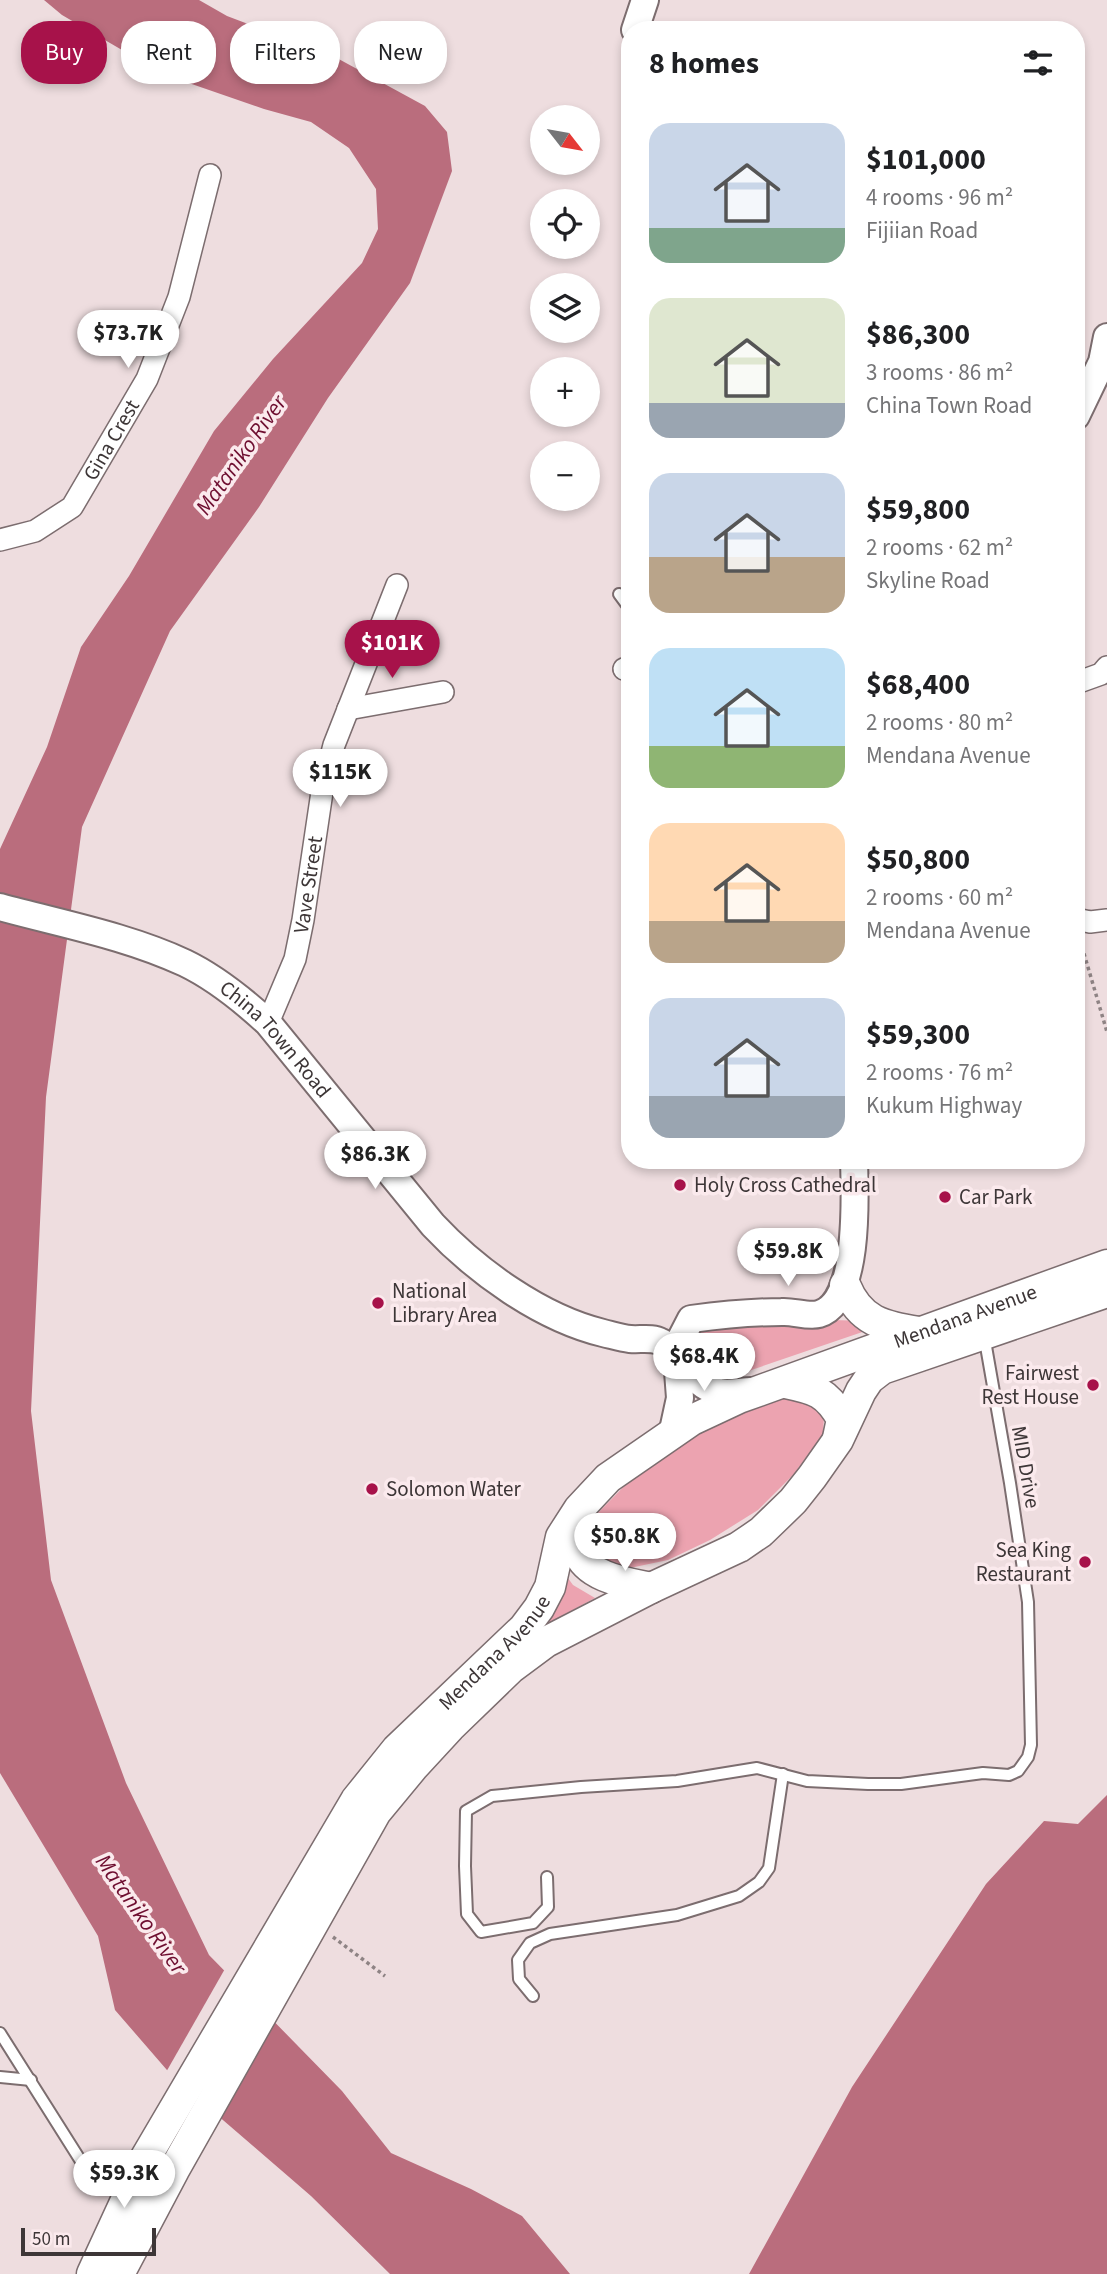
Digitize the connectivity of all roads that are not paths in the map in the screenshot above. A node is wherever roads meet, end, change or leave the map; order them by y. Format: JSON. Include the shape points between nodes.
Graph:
{"nodes":[{"id":1,"x":645,"y":0,"type":"edge"},
{"id":2,"x":638,"y":21,"type":"edge"},
{"id":3,"x":210,"y":175,"type":"dead end"},
{"id":4,"x":1107,"y":337,"type":"edge"},
{"id":5,"x":1085,"y":397,"type":"edge"},
{"id":6,"x":0,"y":540,"type":"edge"},
{"id":7,"x":397,"y":585,"type":"dead end"},
{"id":8,"x":619,"y":594,"type":"dead end"},
{"id":9,"x":621,"y":597,"type":"edge"},
{"id":10,"x":1107,"y":667,"type":"edge"},
{"id":11,"x":1085,"y":680,"type":"edge"},
{"id":12,"x":443,"y":692,"type":"dead end"},
{"id":13,"x":348,"y":709,"type":"junction"},
{"id":14,"x":0,"y":907,"type":"edge"},
{"id":15,"x":1107,"y":920,"type":"edge"},
{"id":16,"x":1085,"y":921,"type":"edge"},
{"id":17,"x":268,"y":1023,"type":"junction"},
{"id":18,"x":854,"y":1169,"type":"edge"},
{"id":19,"x":1107,"y":1265,"type":"edge"},
{"id":20,"x":845,"y":1285,"type":"junction"},
{"id":21,"x":1107,"y":1292,"type":"edge"},
{"id":22,"x":919,"y":1332,"type":"junction"},
{"id":23,"x":984,"y":1335,"type":"junction"},
{"id":24,"x":676,"y":1350,"type":"junction"},
{"id":25,"x":772,"y":1387,"type":"junction"},
{"id":26,"x":673,"y":1435,"type":"junction"},
{"id":27,"x":838,"y":1440,"type":"junction"},
{"id":28,"x":579,"y":1509,"type":"junction"},
{"id":29,"x":651,"y":1588,"type":"junction"},
{"id":30,"x":783,"y":1774,"type":"junction"},
{"id":31,"x":547,"y":1877,"type":"dead end"},
{"id":32,"x":533,"y":1996,"type":"dead end"},
{"id":33,"x":254,"y":2001,"type":"junction"},
{"id":34,"x":0,"y":2033,"type":"edge"},
{"id":35,"x":0,"y":2077,"type":"edge"},
{"id":36,"x":31,"y":2080,"type":"junction"},
{"id":37,"x":83,"y":2166,"type":"dead end"},
{"id":38,"x":92,"y":2274,"type":"edge"},
{"id":39,"x":120,"y":2274,"type":"edge"}],
"edges":[{"from":1,"to":2,"type":"street"},
{"from":3,"to":6,"type":"street","name":"Gina Crest","via":[[179,297],[147,379],[72,507],[35,531]]},
{"from":4,"to":5,"type":"street","via":[[1102,362]]},
{"from":7,"to":13,"type":"street","name":"Vave Street"},
{"from":8,"to":9,"type":"lane"},
{"from":10,"to":11,"type":"street"},
{"from":12,"to":13,"type":"street"},
{"from":13,"to":17,"type":"street","name":"Vave Street","via":[[322,792],[295,960]]},
{"from":14,"to":17,"type":"street","name":"China Town Road","via":[[125,940],[187,964],[243,1000]]},
{"from":15,"to":16,"type":"street"},
{"from":17,"to":24,"type":"street","name":"China Town Road","via":[[433,1225],[478,1267],[576,1324],[629,1339],[658,1340]]},
{"from":18,"to":20,"type":"street"},
{"from":19,"to":22,"type":"main road","name":"Mendana Avenue"},
{"from":20,"to":22,"type":"main road","via":[[860,1311],[872,1321]]},
{"from":20,"to":24,"type":"street","via":[[831,1307],[818,1315],[786,1311],[691,1319]]},
{"from":21,"to":23,"type":"main road","name":"Mendana Avenue"},
{"from":22,"to":25,"type":"main road","name":"Mendana Avenue"},
{"from":23,"to":27,"type":"main road","name":"Mendana Avenue","via":[[882,1369],[869,1378]]},
{"from":23,"to":30,"type":"lane","name":"MID Drive","via":[[1028,1604],[1028,1757],[1018,1771],[1009,1774],[901,1784],[807,1781]]},
{"from":24,"to":25,"type":"street","via":[[694,1380],[720,1392]]},
{"from":24,"to":26,"type":"street","via":[[681,1382]]},
{"from":25,"to":26,"type":"main road","name":"Mendana Avenue","via":[[705,1413]]},
{"from":25,"to":27,"type":"main road","via":[[813,1389],[830,1401],[842,1419]]},
{"from":26,"to":28,"type":"main road","name":"Mendana Avenue","via":[[608,1478]]},
{"from":27,"to":29,"type":"main road","name":"Mendana Avenue","via":[[793,1501],[761,1532],[740,1547]]},
{"from":28,"to":29,"type":"main road","via":[[577,1549],[583,1562],[598,1572]]},
{"from":28,"to":33,"type":"main road","name":"Mendana Avenue","via":[[561,1536],[550,1587],[524,1628],[397,1749],[356,1800]]},
{"from":29,"to":33,"type":"main road","name":"Mendana Avenue","via":[[546,1642],[511,1668],[450,1727],[376,1812],[314,1923]]},
{"from":30,"to":31,"type":"lane","via":[[757,1768],[677,1781],[492,1796],[466,1811],[467,1914],[481,1932],[533,1923],[548,1907]]},
{"from":30,"to":32,"type":"lane","via":[[769,1868],[759,1881],[739,1896],[677,1915],[550,1934],[530,1943],[518,1960],[519,1979]]},
{"from":33,"to":38,"type":"main road","via":[[146,2157]]},
{"from":33,"to":39,"type":"main road"},
{"from":34,"to":36,"type":"lane"},
{"from":35,"to":36,"type":"lane"},
{"from":36,"to":37,"type":"lane"}]}
